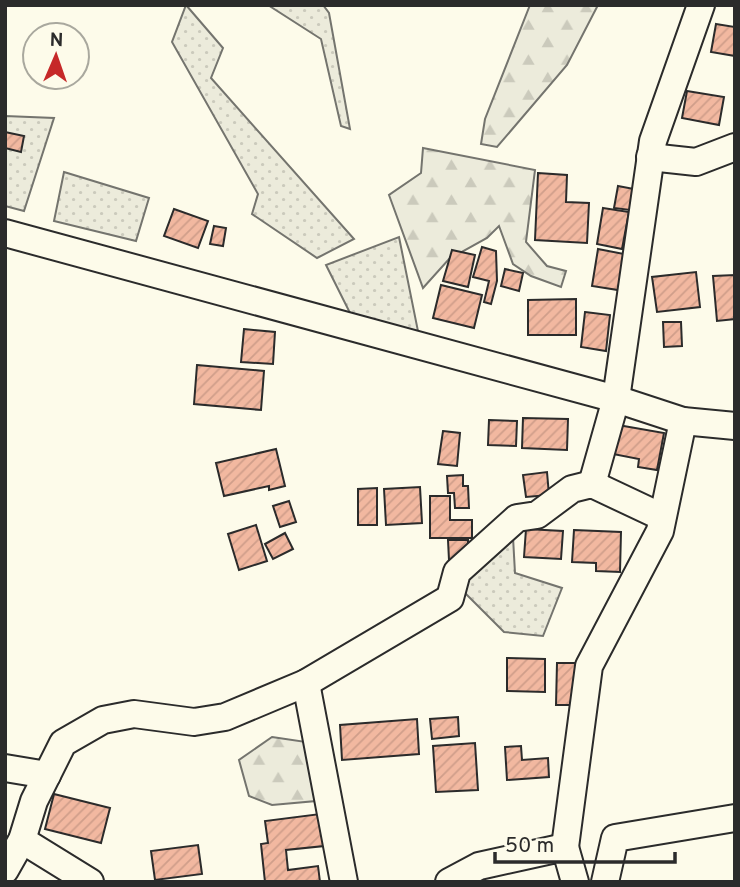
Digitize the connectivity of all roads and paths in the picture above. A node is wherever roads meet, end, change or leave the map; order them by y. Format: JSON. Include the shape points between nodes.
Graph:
{"nodes":[{"id":1,"x":701,"y":5,"type":"edge"},
{"id":2,"x":735,"y":147,"type":"edge"},
{"id":3,"x":650,"y":157,"type":"junction"},
{"id":4,"x":5,"y":233,"type":"edge"},
{"id":5,"x":616,"y":399,"type":"junction"},
{"id":6,"x":683,"y":421,"type":"junction"},
{"id":7,"x":735,"y":426,"type":"edge"},
{"id":8,"x":592,"y":484,"type":"junction"},
{"id":9,"x":662,"y":517,"type":"junction"},
{"id":10,"x":306,"y":683,"type":"junction"},
{"id":11,"x":5,"y":768,"type":"edge"},
{"id":12,"x":47,"y":775,"type":"junction"},
{"id":13,"x":735,"y":818,"type":"edge"},
{"id":14,"x":22,"y":840,"type":"junction"},
{"id":15,"x":565,"y":847,"type":"junction"},
{"id":16,"x":5,"y":870,"type":"edge"},
{"id":17,"x":90,"y":882,"type":"edge"},
{"id":18,"x":344,"y":882,"type":"edge"},
{"id":19,"x":450,"y":882,"type":"edge"},
{"id":20,"x":575,"y":882,"type":"edge"},
{"id":21,"x":605,"y":882,"type":"edge"}],
"edges":[{"from":1,"to":3,"type":"street"},
{"from":2,"to":3,"type":"street","via":[[696,162]]},
{"from":3,"to":5,"type":"street"},
{"from":4,"to":5,"type":"street"},
{"from":5,"to":6,"type":"street"},
{"from":5,"to":8,"type":"street"},
{"from":6,"to":7,"type":"street"},
{"from":6,"to":9,"type":"street"},
{"from":8,"to":9,"type":"street"},
{"from":8,"to":10,"type":"street","via":[[572,489],[537,515],[517,517],[457,572],[450,598]]},
{"from":9,"to":15,"type":"street","via":[[660,531],[589,666]]},
{"from":10,"to":12,"type":"street","via":[[225,717],[194,722],[134,714],[103,720],[63,743]]},
{"from":10,"to":18,"type":"street"},
{"from":11,"to":12,"type":"street"},
{"from":12,"to":14,"type":"street"},
{"from":13,"to":21,"type":"street","via":[[615,838]]},
{"from":14,"to":16,"type":"street"},
{"from":14,"to":17,"type":"street"},
{"from":15,"to":19,"type":"street","via":[[479,866]]},
{"from":15,"to":20,"type":"street"}]}
